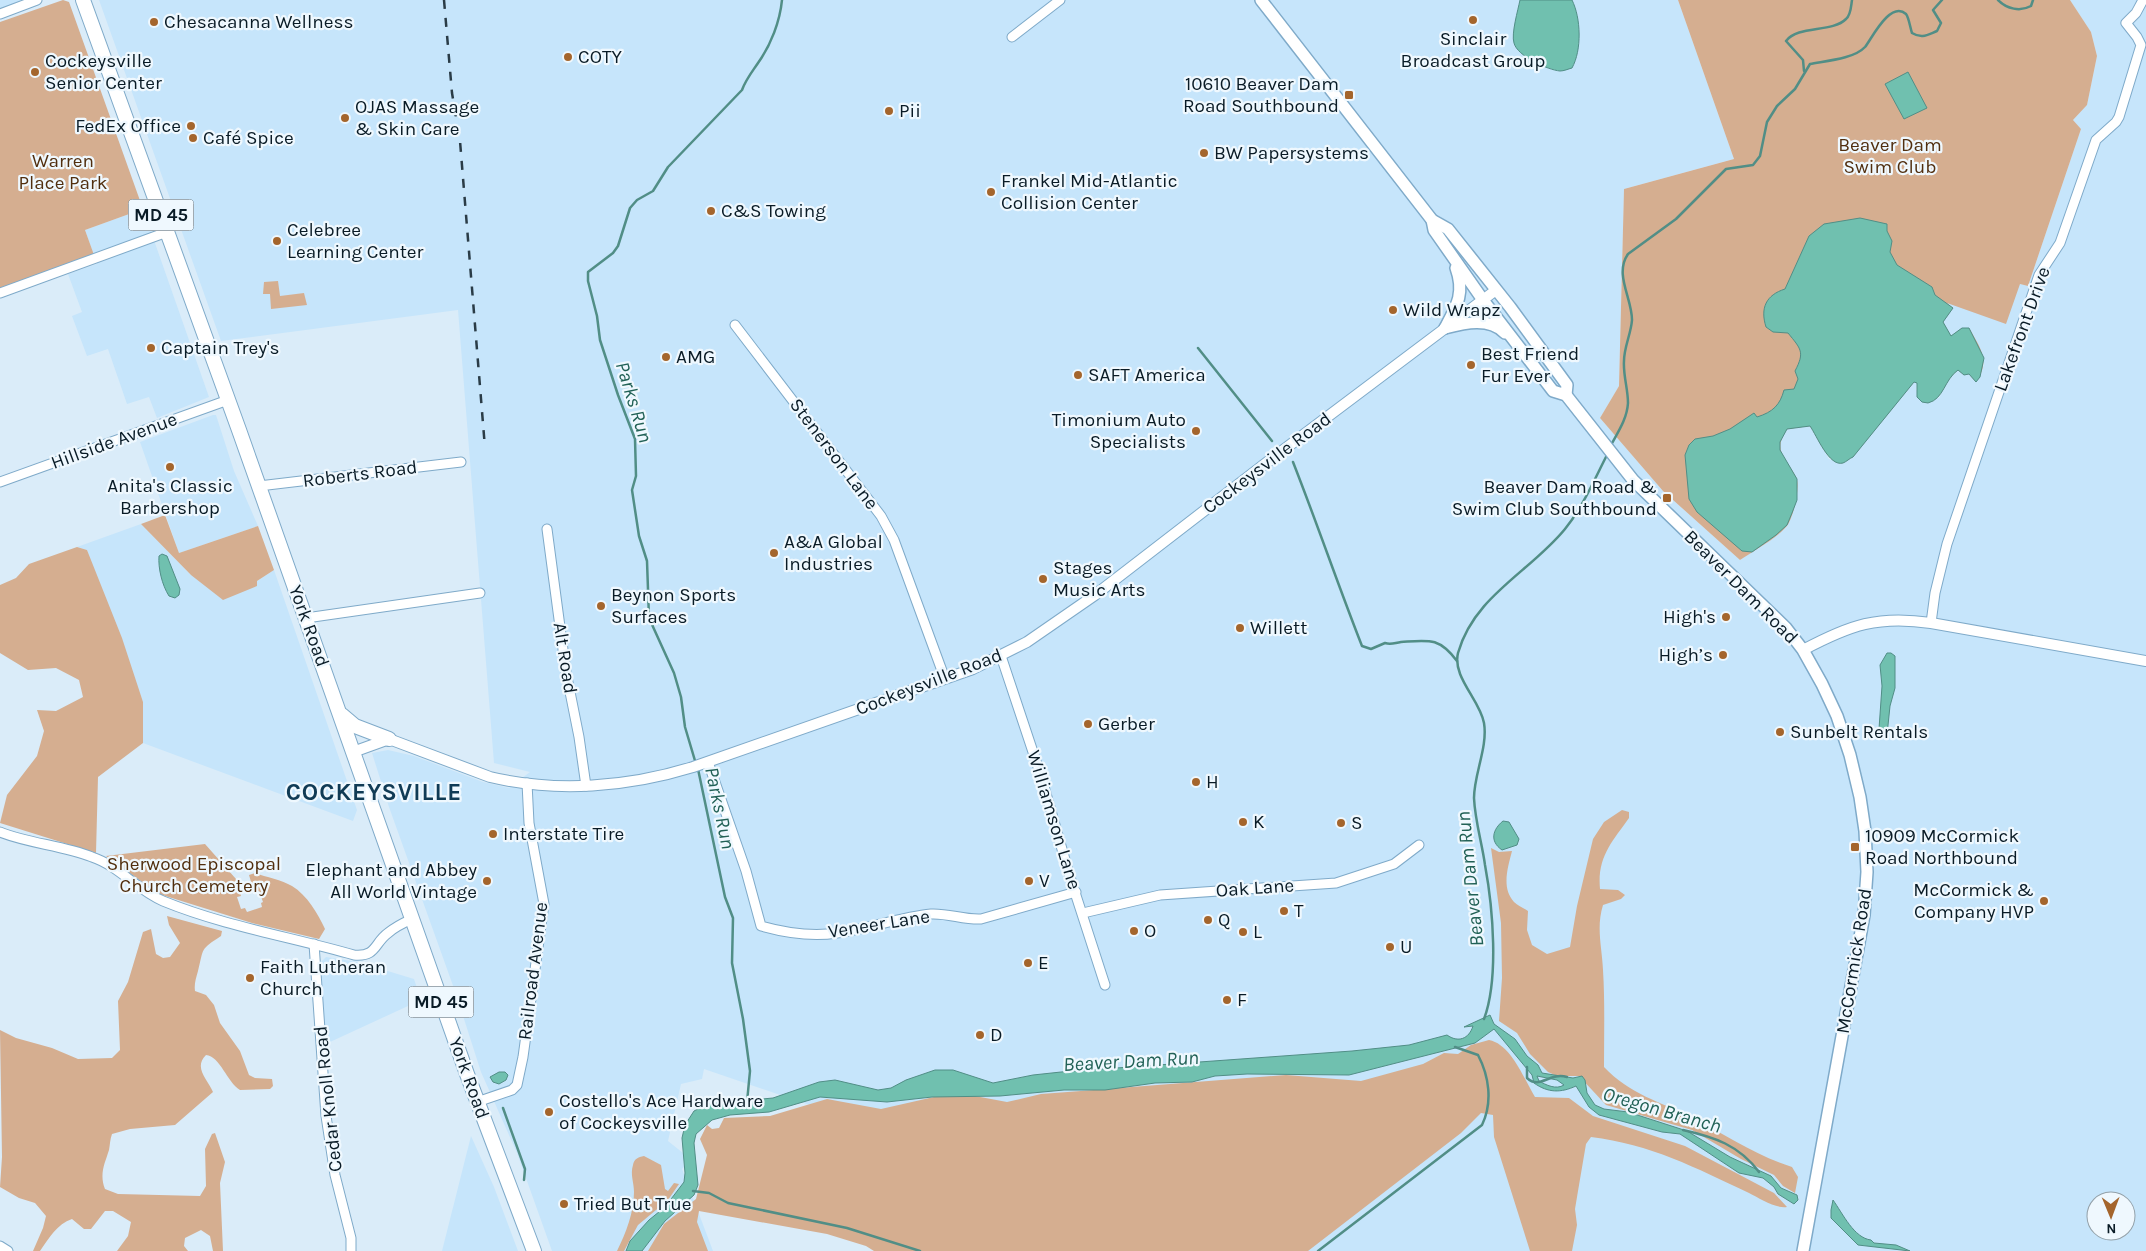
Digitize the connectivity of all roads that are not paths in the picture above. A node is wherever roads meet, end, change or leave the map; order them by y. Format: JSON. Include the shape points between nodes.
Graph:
{"nodes":[{"id":1,"x":37,"y":0,"type":"edge"},
{"id":2,"x":83,"y":0,"type":"edge"},
{"id":3,"x":1060,"y":0,"type":"edge"},
{"id":4,"x":1261,"y":0,"type":"edge"},
{"id":5,"x":2143,"y":0,"type":"edge"},
{"id":6,"x":0,"y":14,"type":"edge"},
{"id":7,"x":1012,"y":37,"type":"dead end"},
{"id":8,"x":1432,"y":220,"type":"junction"},
{"id":9,"x":168,"y":232,"type":"junction"},
{"id":10,"x":1450,"y":252,"type":"junction"},
{"id":11,"x":1496,"y":290,"type":"junction"},
{"id":12,"x":0,"y":293,"type":"edge"},
{"id":13,"x":1483,"y":300,"type":"junction"},
{"id":14,"x":735,"y":325,"type":"dead end"},
{"id":15,"x":1445,"y":328,"type":"junction"},
{"id":16,"x":1518,"y":346,"type":"junction"},
{"id":17,"x":1566,"y":395,"type":"junction"},
{"id":18,"x":228,"y":400,"type":"junction"},
{"id":19,"x":461,"y":462,"type":"dead end"},
{"id":20,"x":0,"y":482,"type":"edge"},
{"id":21,"x":259,"y":486,"type":"junction"},
{"id":22,"x":547,"y":529,"type":"dead end"},
{"id":23,"x":480,"y":593,"type":"dead end"},
{"id":24,"x":306,"y":618,"type":"junction"},
{"id":25,"x":1932,"y":623,"type":"junction"},
{"id":26,"x":1802,"y":650,"type":"junction"},
{"id":27,"x":1002,"y":656,"type":"junction"},
{"id":28,"x":2146,"y":661,"type":"edge"},
{"id":29,"x":945,"y":679,"type":"junction"},
{"id":30,"x":339,"y":711,"type":"junction"},
{"id":31,"x":389,"y":740,"type":"junction"},
{"id":32,"x":353,"y":752,"type":"junction"},
{"id":33,"x":700,"y":765,"type":"junction"},
{"id":34,"x":527,"y":783,"type":"junction"},
{"id":35,"x":586,"y":786,"type":"junction"},
{"id":36,"x":0,"y":832,"type":"edge"},
{"id":37,"x":1419,"y":845,"type":"dead end"},
{"id":38,"x":1076,"y":892,"type":"junction"},
{"id":39,"x":1083,"y":913,"type":"junction"},
{"id":40,"x":412,"y":919,"type":"junction"},
{"id":41,"x":314,"y":944,"type":"junction"},
{"id":42,"x":1105,"y":984,"type":"dead end"},
{"id":43,"x":477,"y":1102,"type":"junction"},
{"id":44,"x":0,"y":1246,"type":"edge"},
{"id":45,"x":8,"y":1251,"type":"edge"},
{"id":46,"x":351,"y":1251,"type":"edge"},
{"id":47,"x":534,"y":1251,"type":"edge"},
{"id":48,"x":1803,"y":1251,"type":"edge"}],
"edges":[{"from":1,"to":6,"type":"street"},
{"from":2,"to":9,"type":"main road","name":"York Road","number":"MD 45"},
{"from":3,"to":7,"type":"street"},
{"from":4,"to":8,"type":"main road","name":"Beaver Dam Road"},
{"from":5,"to":25,"type":"street","name":"Lakefront Drive","via":[[2126,23],[2141,45],[2119,117],[2096,140],[2060,243],[2038,274],[1947,544],[1935,593]]},
{"from":8,"to":10,"type":"main road","name":"Beaver Dam Road","via":[[1434,230]]},
{"from":8,"to":11,"type":"main road","name":"Beaver Dam Road","via":[[1448,229]]},
{"from":9,"to":12,"type":"street"},
{"from":9,"to":18,"type":"main road","name":"York Road","number":"MD 45"},
{"from":10,"to":13,"type":"main road","name":"Beaver Dam Road"},
{"from":10,"to":15,"type":"main road","via":[[1460,288],[1458,301]]},
{"from":11,"to":13,"type":"street","name":"Cockeysville Road"},
{"from":11,"to":17,"type":"main road","name":"Beaver Dam Road","via":[[1567,385]]},
{"from":13,"to":15,"type":"street","name":"Cockeysville Road"},
{"from":13,"to":16,"type":"main road","name":"Beaver Dam Road"},
{"from":14,"to":29,"type":"street","name":"Stenerson Lane","via":[[881,516],[894,540]]},
{"from":15,"to":16,"type":"main road","via":[[1474,322],[1499,327]]},
{"from":15,"to":27,"type":"street","name":"Cockeysville Road","via":[[1096,595],[1055,625]]},
{"from":16,"to":17,"type":"main road","name":"Beaver Dam Road","via":[[1553,391]]},
{"from":17,"to":26,"type":"main road","name":"Beaver Dam Road","via":[[1620,466],[1766,608]]},
{"from":18,"to":20,"type":"street","name":"Hillside Avenue"},
{"from":18,"to":21,"type":"main road","name":"York Road","number":"MD 45"},
{"from":19,"to":21,"type":"street","name":"Roberts Road"},
{"from":21,"to":24,"type":"main road","name":"York Road","number":"MD 45"},
{"from":22,"to":35,"type":"street","name":"Alt Road","via":[[566,672],[580,737]]},
{"from":23,"to":24,"type":"street"},
{"from":24,"to":30,"type":"main road","name":"York Road","number":"MD 45"},
{"from":25,"to":26,"type":"street","name":"Beaver Dam Road","via":[[1872,622],[1844,630]]},
{"from":25,"to":28,"type":"street","name":"Beaver Dam Road"},
{"from":26,"to":48,"type":"main road","name":"McCormick Road","via":[[1832,705],[1850,755],[1863,812],[1866,865],[1864,915]]},
{"from":27,"to":29,"type":"street","name":"Cockeysville Road"},
{"from":27,"to":38,"type":"street","name":"Williamson Lane"},
{"from":29,"to":33,"type":"street","name":"Cockeysville Road"},
{"from":30,"to":31,"type":"main road","via":[[355,726]]},
{"from":30,"to":32,"type":"main road","name":"York Road","number":"MD 45"},
{"from":31,"to":32,"type":"street"},
{"from":31,"to":34,"type":"street","name":"Cockeysville Road","via":[[490,777]]},
{"from":32,"to":40,"type":"main road","name":"York Road","number":"MD 45"},
{"from":33,"to":35,"type":"street","name":"Cockeysville Road","via":[[640,781]]},
{"from":33,"to":38,"type":"street","name":"Veneer Lane","via":[[746,871],[761,926],[812,935],[930,914],[981,919]]},
{"from":34,"to":35,"type":"street","name":"Cockeysville Road"},
{"from":34,"to":43,"type":"street","name":"Railroad Avenue","via":[[528,823],[544,904],[523,1057],[517,1085],[512,1090]]},
{"from":36,"to":41,"type":"street","via":[[104,861],[145,892],[169,903]]},
{"from":37,"to":39,"type":"street","name":"Oak Lane","via":[[1394,864],[1336,883],[1160,895]]},
{"from":38,"to":39,"type":"street","name":"Williamson Lane"},
{"from":39,"to":42,"type":"street","name":"Williamson Lane"},
{"from":40,"to":41,"type":"street","via":[[386,933],[367,955],[354,955]]},
{"from":40,"to":43,"type":"main road","name":"York Road","number":"MD 45"},
{"from":41,"to":46,"type":"street","name":"Cedar Knoll Road","via":[[326,1116]]},
{"from":43,"to":47,"type":"main road","name":"York Road","number":"MD 45"},
{"from":44,"to":45,"type":"street"}]}
